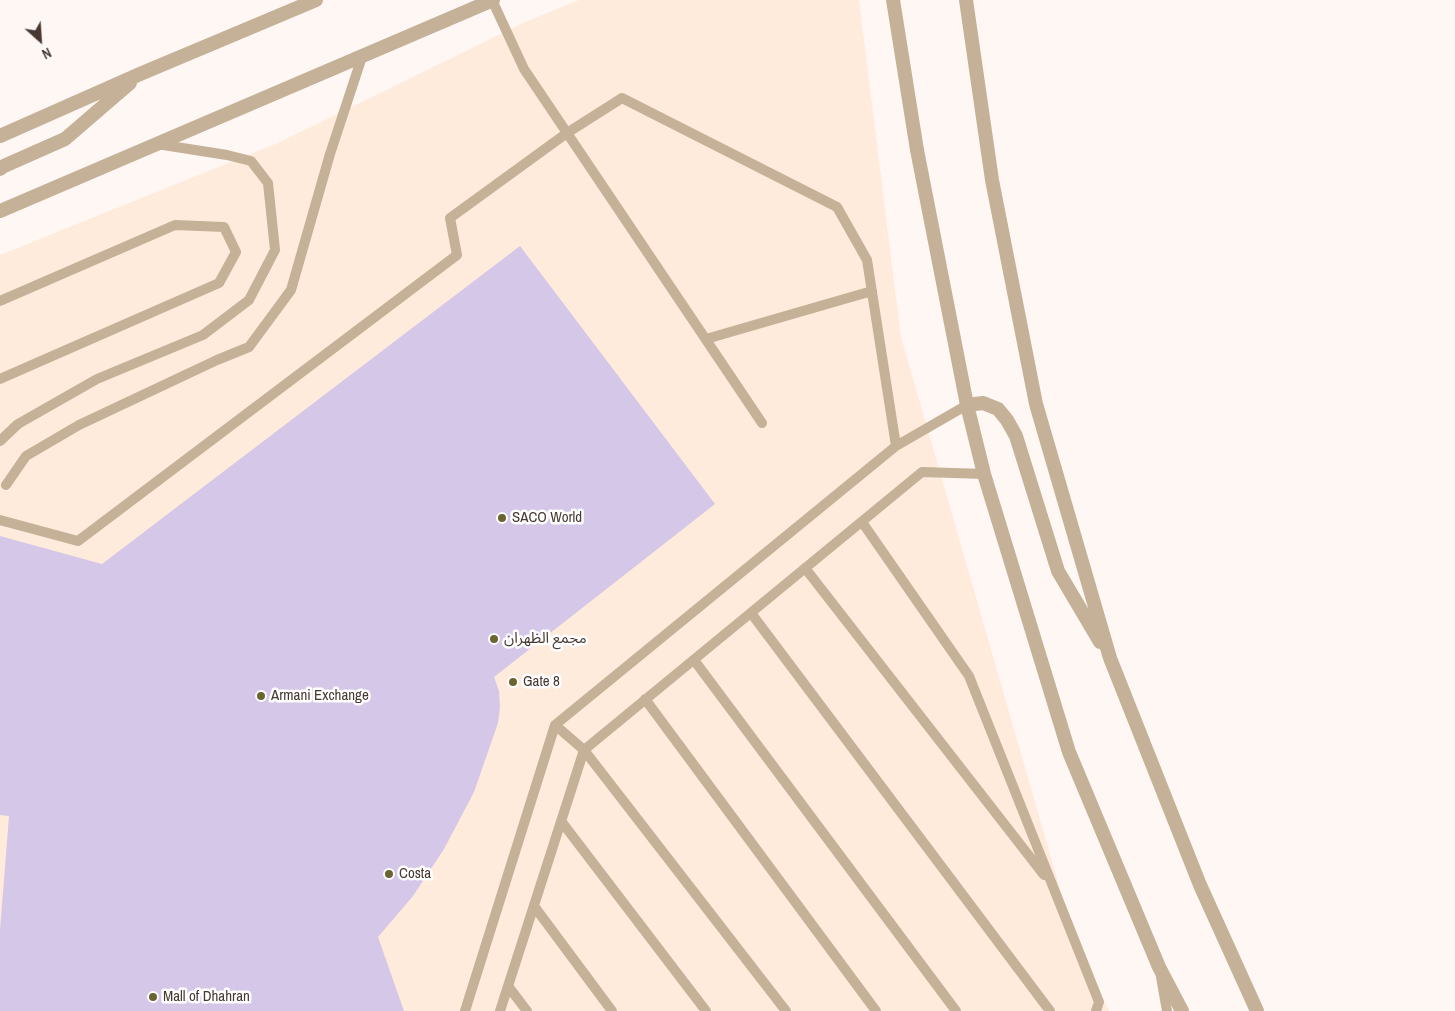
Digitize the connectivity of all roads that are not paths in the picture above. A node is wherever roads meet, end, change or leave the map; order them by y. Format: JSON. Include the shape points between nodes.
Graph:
{"nodes":[{"id":1,"x":316,"y":0,"type":"edge"},
{"id":2,"x":493,"y":0,"type":"edge"},
{"id":3,"x":893,"y":0,"type":"edge"},
{"id":4,"x":966,"y":0,"type":"edge"},
{"id":5,"x":362,"y":56,"type":"junction"},
{"id":6,"x":140,"y":74,"type":"junction"},
{"id":7,"x":567,"y":133,"type":"junction"},
{"id":8,"x":0,"y":136,"type":"edge"},
{"id":9,"x":156,"y":144,"type":"junction"},
{"id":10,"x":0,"y":169,"type":"edge"},
{"id":11,"x":0,"y":200,"type":"edge"},
{"id":12,"x":20,"y":203,"type":"junction"},
{"id":13,"x":0,"y":211,"type":"edge"},
{"id":14,"x":872,"y":291,"type":"junction"},
{"id":15,"x":0,"y":301,"type":"edge"},
{"id":16,"x":706,"y":340,"type":"junction"},
{"id":17,"x":0,"y":379,"type":"edge"},
{"id":18,"x":967,"y":405,"type":"junction"},
{"id":19,"x":762,"y":423,"type":"dead end"},
{"id":20,"x":0,"y":441,"type":"edge"},
{"id":21,"x":896,"y":446,"type":"junction"},
{"id":22,"x":984,"y":474,"type":"junction"},
{"id":23,"x":6,"y":485,"type":"dead end"},
{"id":24,"x":0,"y":520,"type":"edge"},
{"id":25,"x":862,"y":522,"type":"junction"},
{"id":26,"x":805,"y":568,"type":"junction"},
{"id":27,"x":750,"y":613,"type":"junction"},
{"id":28,"x":1110,"y":658,"type":"junction"},
{"id":29,"x":694,"y":660,"type":"junction"},
{"id":30,"x":645,"y":699,"type":"junction"},
{"id":31,"x":555,"y":725,"type":"junction"},
{"id":32,"x":584,"y":750,"type":"junction"},
{"id":33,"x":561,"y":821,"type":"junction"},
{"id":34,"x":1052,"y":885,"type":"junction"},
{"id":35,"x":534,"y":906,"type":"junction"},
{"id":36,"x":1159,"y":967,"type":"junction"},
{"id":37,"x":508,"y":986,"type":"junction"},
{"id":38,"x":465,"y":1011,"type":"edge"},
{"id":39,"x":500,"y":1011,"type":"edge"},
{"id":40,"x":527,"y":1011,"type":"edge"},
{"id":41,"x":612,"y":1011,"type":"edge"},
{"id":42,"x":706,"y":1011,"type":"edge"},
{"id":43,"x":786,"y":1011,"type":"edge"},
{"id":44,"x":876,"y":1011,"type":"edge"},
{"id":45,"x":956,"y":1011,"type":"edge"},
{"id":46,"x":1050,"y":1011,"type":"edge"},
{"id":47,"x":1096,"y":1011,"type":"edge"},
{"id":48,"x":1167,"y":1011,"type":"edge"},
{"id":49,"x":1182,"y":1011,"type":"edge"},
{"id":50,"x":1192,"y":1011,"type":"edge"},
{"id":51,"x":1257,"y":1011,"type":"edge"}],
"edges":[{"from":1,"to":6,"type":"street"},
{"from":2,"to":5,"type":"street"},
{"from":2,"to":7,"type":"lane","via":[[524,69]]},
{"from":3,"to":18,"type":"street","via":[[917,150]]},
{"from":4,"to":28,"type":"street","via":[[992,180],[1036,404]]},
{"from":5,"to":9,"type":"street"},
{"from":5,"to":23,"type":"lane","via":[[291,290],[249,347],[79,425],[26,456]]},
{"from":6,"to":8,"type":"street"},
{"from":6,"to":10,"type":"street","via":[[65,139]]},
{"from":7,"to":14,"type":"lane","via":[[622,98],[837,207],[868,260]]},
{"from":7,"to":16,"type":"lane"},
{"from":7,"to":24,"type":"lane","via":[[450,218],[457,255],[78,541]]},
{"from":9,"to":12,"type":"street"},
{"from":9,"to":20,"type":"lane","via":[[251,161],[268,183],[275,250],[249,300],[204,335],[97,379],[18,424]]},
{"from":11,"to":12,"type":"street"},
{"from":12,"to":13,"type":"street"},
{"from":14,"to":16,"type":"lane"},
{"from":14,"to":21,"type":"lane"},
{"from":15,"to":17,"type":"lane","via":[[175,225],[224,227],[236,252],[219,283]]},
{"from":16,"to":19,"type":"lane"},
{"from":18,"to":21,"type":"lane"},
{"from":18,"to":22,"type":"street"},
{"from":18,"to":28,"type":"street","via":[[983,403],[998,409],[1007,420],[1016,436],[1058,571]]},
{"from":21,"to":31,"type":"lane"},
{"from":22,"to":25,"type":"lane","via":[[922,472]]},
{"from":22,"to":36,"type":"street","via":[[1069,752]]},
{"from":25,"to":26,"type":"lane"},
{"from":25,"to":34,"type":"lane","via":[[968,676]]},
{"from":26,"to":27,"type":"lane"},
{"from":26,"to":34,"type":"lane"},
{"from":27,"to":29,"type":"lane"},
{"from":27,"to":46,"type":"lane"},
{"from":28,"to":51,"type":"street","via":[[1200,885]]},
{"from":29,"to":30,"type":"lane"},
{"from":29,"to":45,"type":"lane"},
{"from":30,"to":32,"type":"lane"},
{"from":30,"to":44,"type":"lane"},
{"from":31,"to":32,"type":"lane"},
{"from":31,"to":38,"type":"lane"},
{"from":32,"to":33,"type":"lane"},
{"from":32,"to":43,"type":"lane"},
{"from":33,"to":35,"type":"lane"},
{"from":33,"to":42,"type":"lane"},
{"from":34,"to":47,"type":"lane","via":[[1099,1002]]},
{"from":35,"to":37,"type":"lane"},
{"from":35,"to":41,"type":"lane"},
{"from":36,"to":48,"type":"lane"},
{"from":36,"to":49,"type":"street"},
{"from":36,"to":50,"type":"street"},
{"from":37,"to":39,"type":"lane"},
{"from":37,"to":40,"type":"lane"}]}
